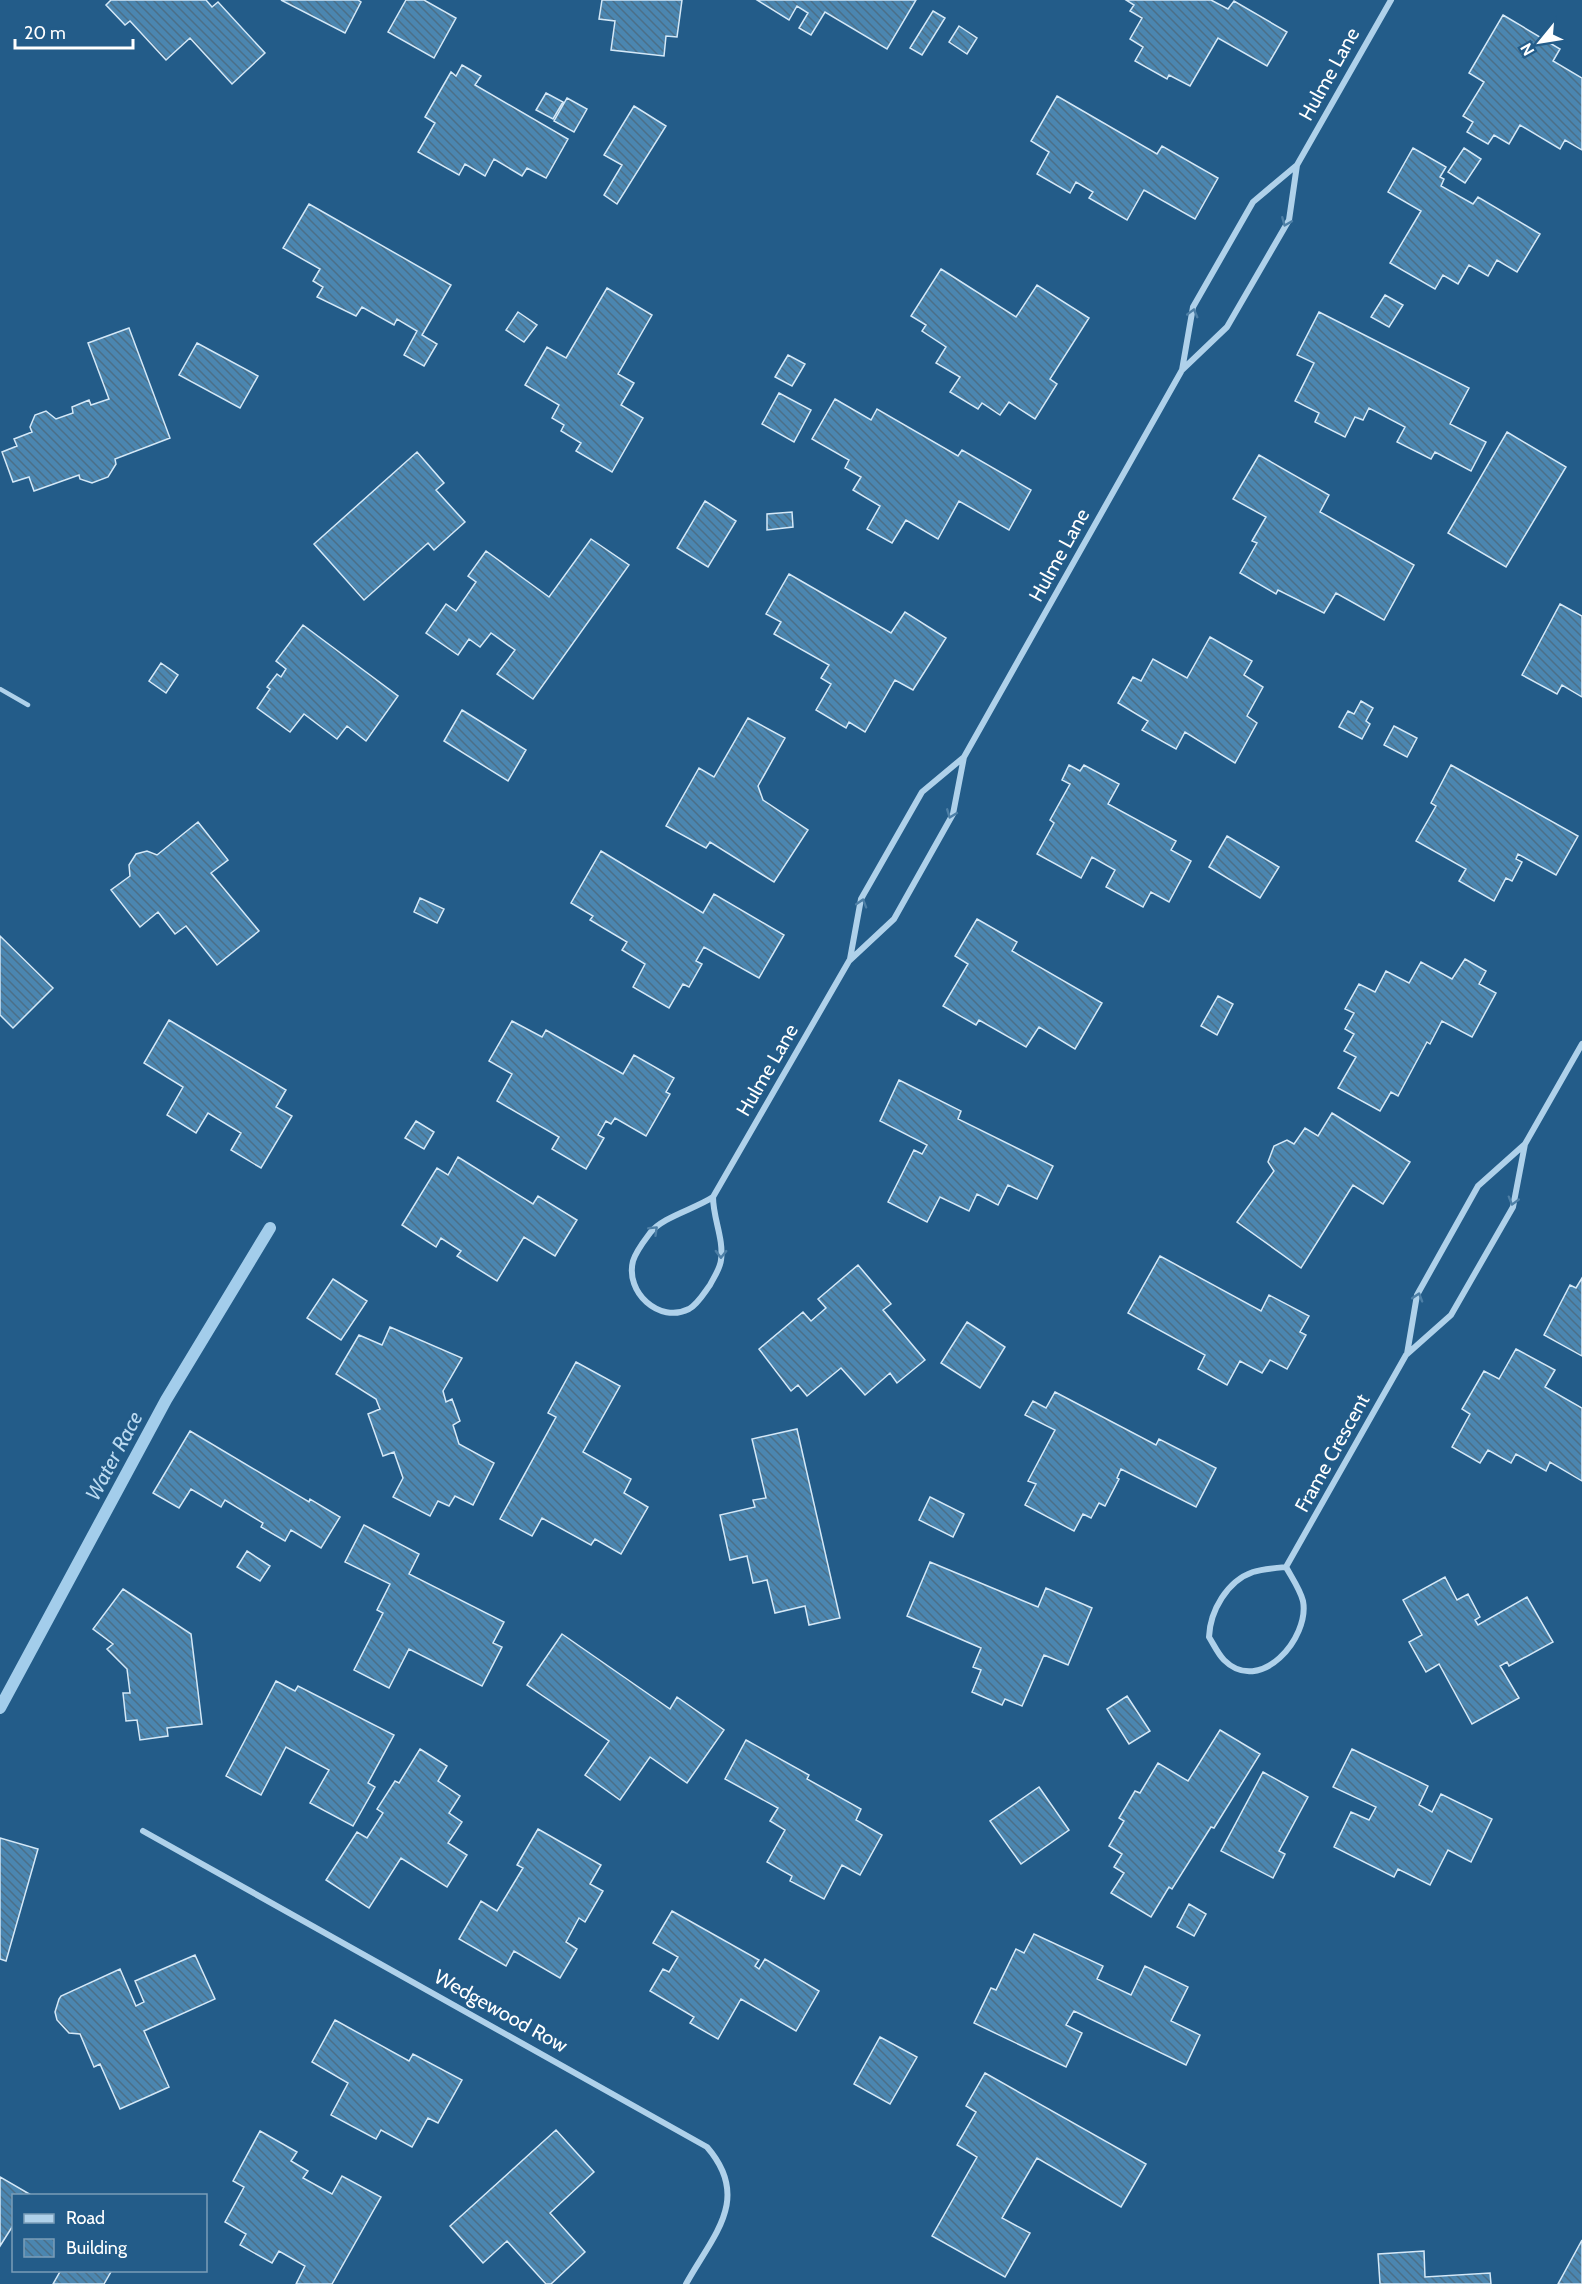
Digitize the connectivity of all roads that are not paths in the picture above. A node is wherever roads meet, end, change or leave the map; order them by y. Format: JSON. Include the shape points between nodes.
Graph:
{"nodes":[{"id":1,"x":1390,"y":0,"type":"edge"},
{"id":2,"x":1297,"y":165,"type":"junction"},
{"id":3,"x":1182,"y":370,"type":"junction"},
{"id":4,"x":0,"y":689,"type":"edge"},
{"id":5,"x":28,"y":705,"type":"dead end"},
{"id":6,"x":964,"y":757,"type":"junction"},
{"id":7,"x":849,"y":960,"type":"junction"},
{"id":8,"x":1582,"y":1044,"type":"edge"},
{"id":9,"x":1525,"y":1144,"type":"junction"},
{"id":10,"x":713,"y":1197,"type":"junction"},
{"id":11,"x":1407,"y":1355,"type":"junction"},
{"id":12,"x":1286,"y":1568,"type":"junction"},
{"id":13,"x":143,"y":1831,"type":"dead end"},
{"id":14,"x":686,"y":2284,"type":"edge"}],
"edges":[{"from":1,"to":2,"type":"street","name":"Hulme Lane"},
{"from":2,"to":3,"type":"street","name":"Hulme Lane","one_way":true,"via":[[1289,220],[1227,327]]},
{"from":3,"to":2,"type":"street","name":"Hulme Lane","one_way":true,"via":[[1193,307],[1253,202]]},
{"from":3,"to":6,"type":"street","name":"Hulme Lane"},
{"from":4,"to":5,"type":"lane"},
{"from":6,"to":7,"type":"street","name":"Hulme Lane","one_way":true,"via":[[953,814],[894,919]]},
{"from":7,"to":6,"type":"street","name":"Hulme Lane","one_way":true,"via":[[861,899],[922,792]]},
{"from":7,"to":10,"type":"street","name":"Hulme Lane"},
{"from":8,"to":9,"type":"street","name":"Frame Crescent"},
{"from":9,"to":11,"type":"street","name":"Frame Crescent","one_way":true,"via":[[1513,1207],[1451,1315]]},
{"from":11,"to":9,"type":"street","name":"Frame Crescent","one_way":true,"via":[[1417,1295],[1478,1186]]},
{"from":10,"to":10,"type":"street","one_way":true,"via":[[722,1249],[715,1276],[690,1308],[674,1313],[650,1305],[633,1283],[637,1252],[657,1226]]},
{"from":11,"to":12,"type":"street","name":"Frame Crescent"},
{"from":12,"to":12,"type":"street","via":[[1303,1602],[1296,1634],[1279,1659],[1266,1669],[1237,1668],[1225,1661],[1209,1637],[1215,1610],[1239,1579],[1252,1572]]},
{"from":13,"to":14,"type":"street","name":"Wedgewood Row","via":[[707,2147],[724,2171],[730,2194],[726,2212]]}]}
